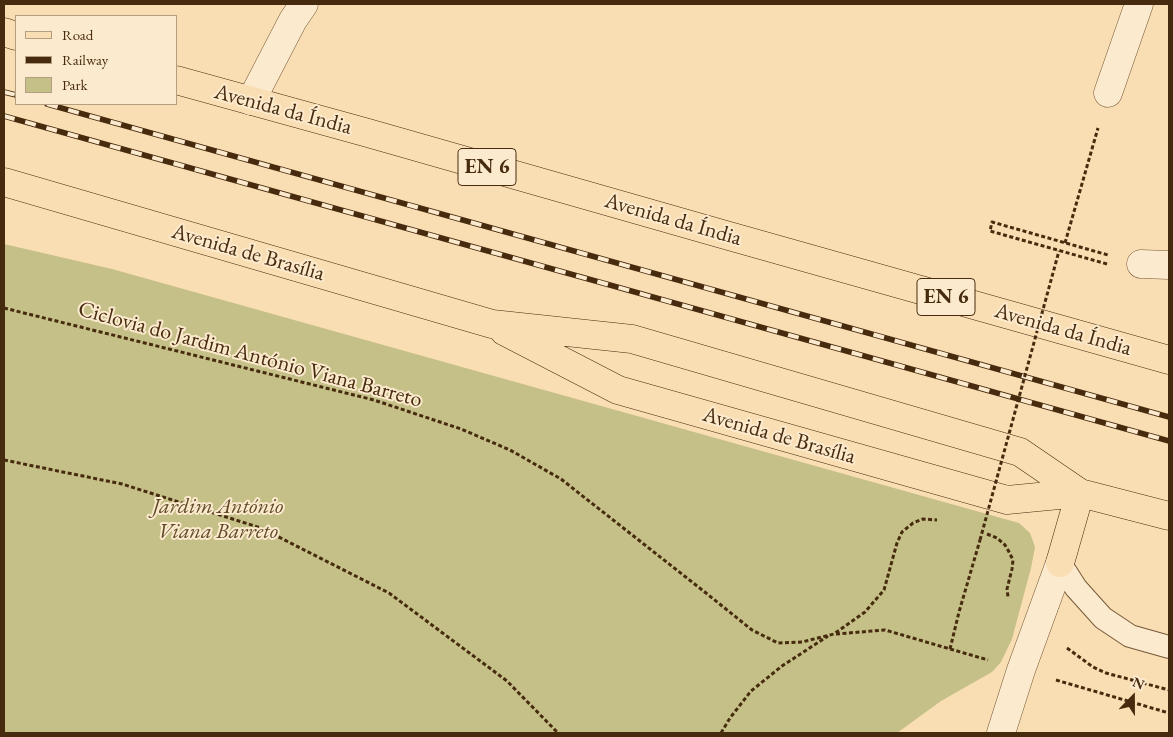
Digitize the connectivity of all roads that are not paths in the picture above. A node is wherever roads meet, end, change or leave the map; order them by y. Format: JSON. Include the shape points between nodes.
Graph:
{"nodes":[{"id":1,"x":304,"y":4,"type":"edge"},
{"id":2,"x":1139,"y":4,"type":"edge"},
{"id":3,"x":178,"y":81,"type":"edge"},
{"id":4,"x":1108,"y":93,"type":"road end"},
{"id":5,"x":251,"y":101,"type":"junction"},
{"id":6,"x":4,"y":182,"type":"edge"},
{"id":7,"x":4,"y":187,"type":"edge"},
{"id":8,"x":36,"y":192,"type":"junction"},
{"id":9,"x":1141,"y":264,"type":"road end"},
{"id":10,"x":1169,"y":265,"type":"edge"},
{"id":11,"x":492,"y":324,"type":"junction"},
{"id":12,"x":1169,"y":360,"type":"edge"},
{"id":13,"x":1080,"y":493,"type":"junction"},
{"id":14,"x":1169,"y":516,"type":"edge"},
{"id":15,"x":1060,"y":563,"type":"junction"},
{"id":16,"x":1169,"y":647,"type":"edge"},
{"id":17,"x":1001,"y":733,"type":"edge"}],
"edges":[{"from":1,"to":5,"type":"street"},
{"from":2,"to":4,"type":"street"},
{"from":3,"to":5,"type":"main road","name":"Avenida da Índia","number":"EN 6"},
{"from":5,"to":12,"type":"main road","name":"Avenida da Índia","number":"EN 6"},
{"from":6,"to":8,"type":"main road","name":"Avenida de Brasília"},
{"from":7,"to":8,"type":"main road"},
{"from":8,"to":11,"type":"main road","name":"Avenida de Brasília"},
{"from":9,"to":10,"type":"street"},
{"from":11,"to":13,"type":"main road","name":"Avenida de Brasília","via":[[632,339],[1020,452]]},
{"from":11,"to":13,"type":"main road","name":"Avenida de Brasília","via":[[618,390],[1007,500]]},
{"from":13,"to":14,"type":"main road","name":"Avenida de Brasília"},
{"from":13,"to":15,"type":"main road"},
{"from":15,"to":16,"type":"lane","via":[[1076,588],[1103,618],[1130,636]]},
{"from":15,"to":17,"type":"street"}]}
